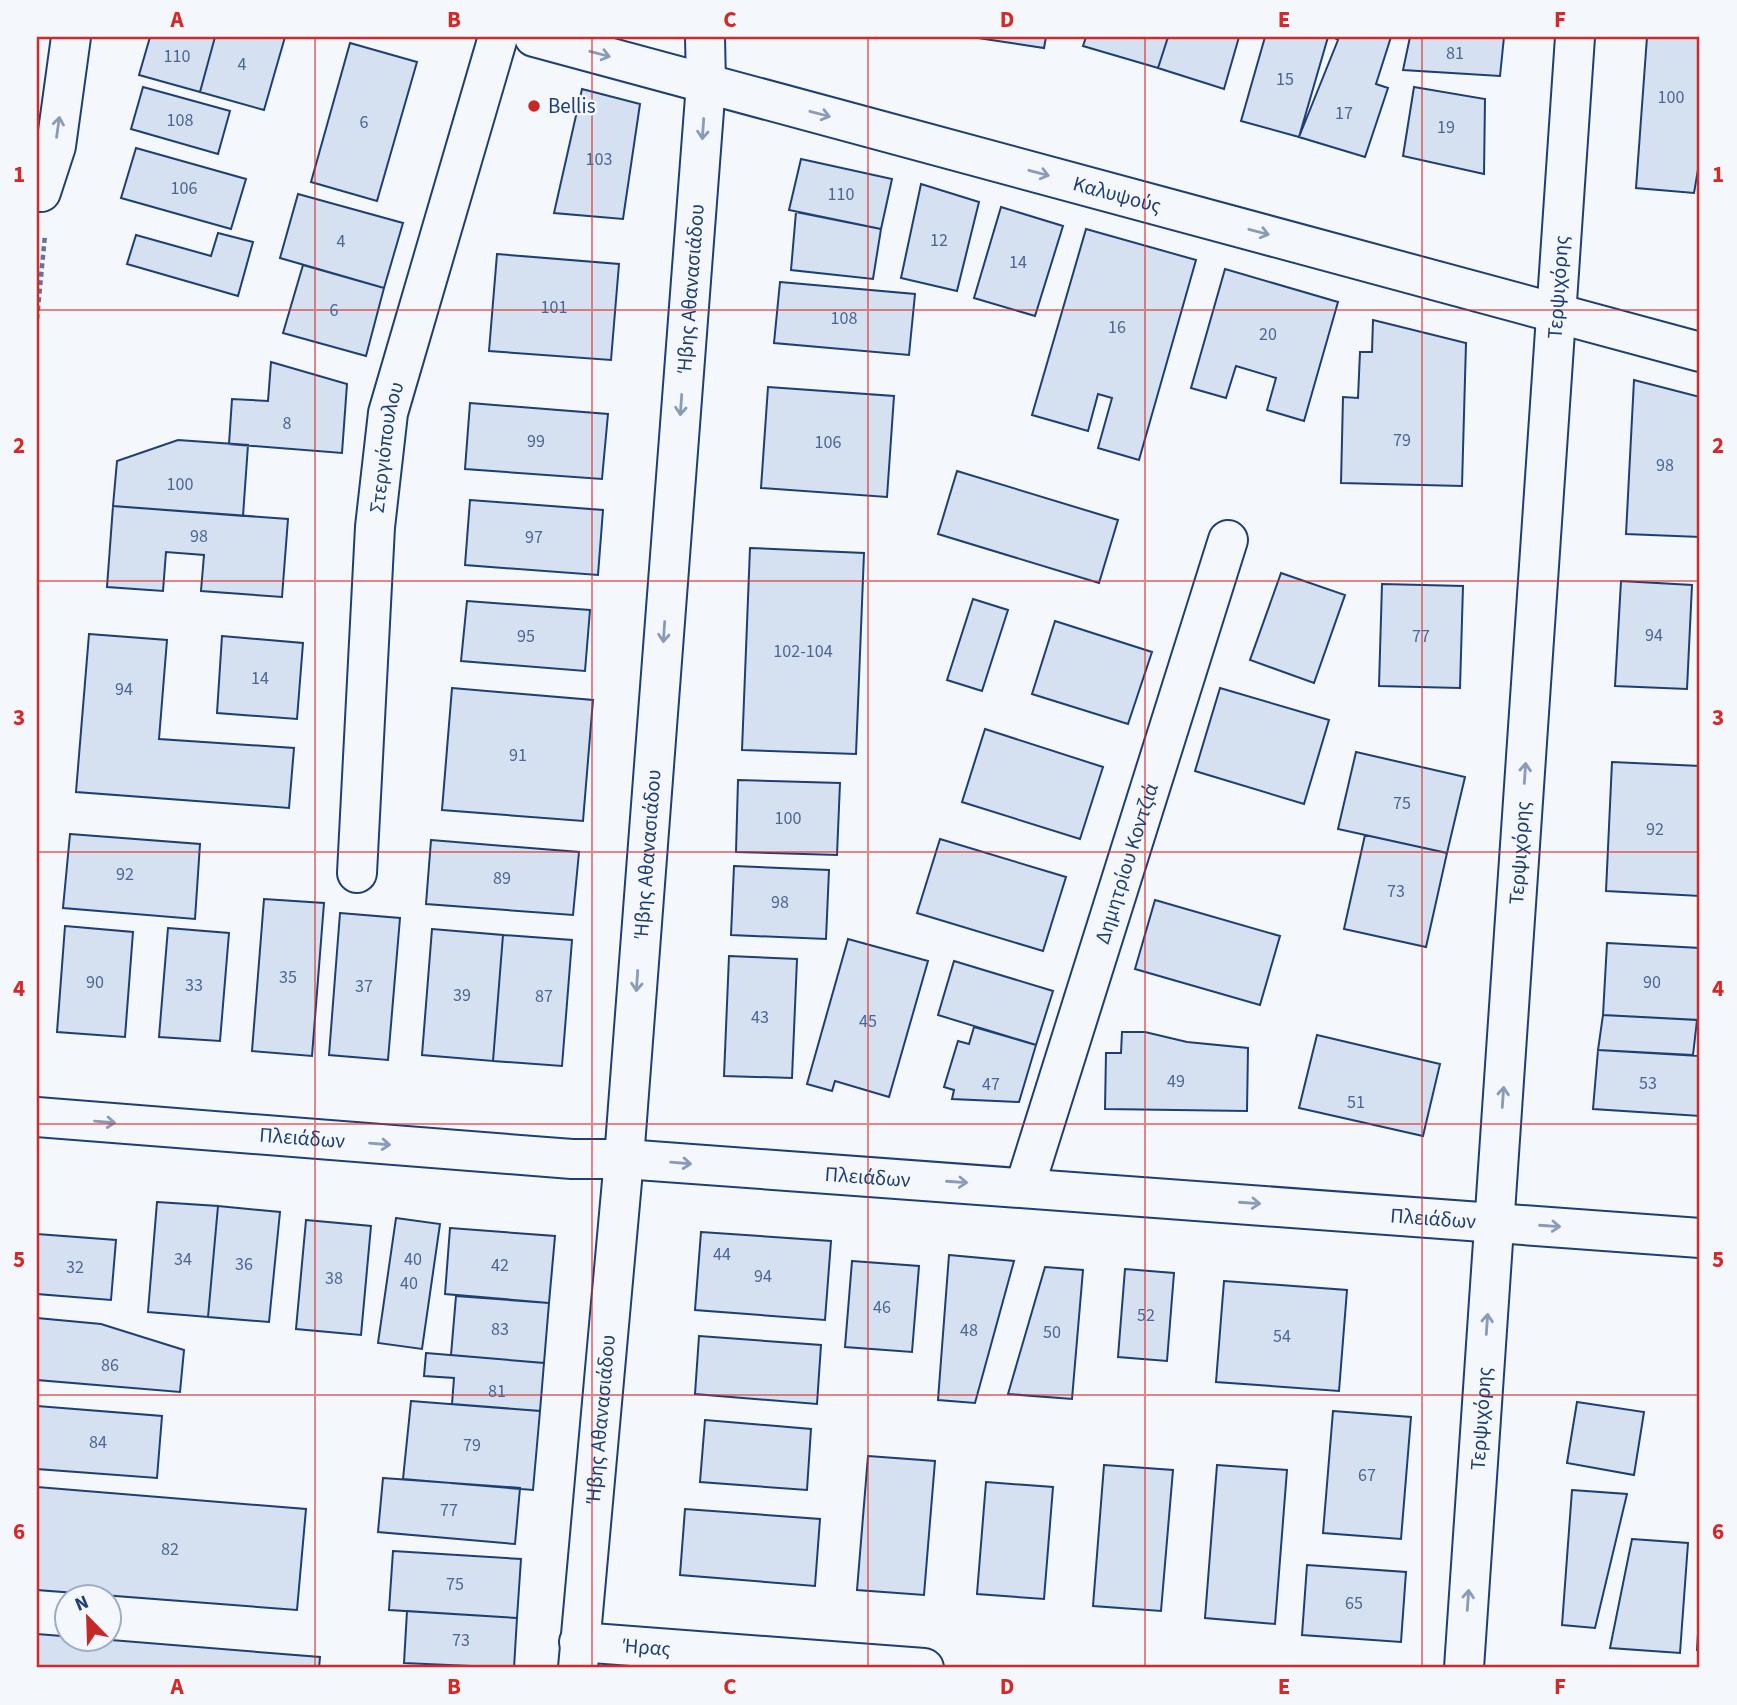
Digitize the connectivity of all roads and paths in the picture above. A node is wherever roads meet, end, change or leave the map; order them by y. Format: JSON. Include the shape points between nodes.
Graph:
{"nodes":[{"id":1,"x":71,"y":37,"type":"edge"},
{"id":2,"x":498,"y":37,"type":"edge"},
{"id":3,"x":534,"y":37,"type":"edge"},
{"id":4,"x":705,"y":37,"type":"edge"},
{"id":5,"x":1575,"y":37,"type":"edge"},
{"id":6,"x":706,"y":84,"type":"junction"},
{"id":7,"x":39,"y":192,"type":"edge"},
{"id":8,"x":1556,"y":314,"type":"junction"},
{"id":9,"x":37,"y":319,"type":"edge"},
{"id":10,"x":1700,"y":352,"type":"edge"},
{"id":11,"x":1228,"y":540,"type":"dead end"},
{"id":12,"x":357,"y":873,"type":"dead end"},
{"id":13,"x":37,"y":1117,"type":"edge"},
{"id":14,"x":624,"y":1159,"type":"junction"},
{"id":15,"x":1025,"y":1186,"type":"junction"},
{"id":16,"x":1494,"y":1222,"type":"junction"},
{"id":17,"x":1700,"y":1238,"type":"edge"},
{"id":18,"x":579,"y":1655,"type":"edge"},
{"id":19,"x":924,"y":1668,"type":"edge"},
{"id":20,"x":1464,"y":1668,"type":"edge"}],
"edges":[{"from":7,"to":1,"type":"street","one_way":true,"via":[[56,146]]},
{"from":2,"to":12,"type":"street","name":"Στεργιόπουλου","via":[[388,413],[375,527]]},
{"from":3,"to":6,"type":"street","name":"Καλυψούς","one_way":true},
{"from":4,"to":6,"type":"street","name":"Ήβης Αθανασιάδου"},
{"from":5,"to":8,"type":"street","name":"Τερψιχόρης"},
{"from":6,"to":8,"type":"street","name":"Καλυψούς","one_way":true},
{"from":6,"to":14,"type":"street","name":"Ήβης Αθανασιάδου","one_way":true},
{"from":7,"to":9,"type":"path","via":[[47,219]]},
{"from":8,"to":10,"type":"street","name":"Καλυψούς"},
{"from":16,"to":8,"type":"street","name":"Τερψιχόρης","one_way":true},
{"from":11,"to":15,"type":"street","name":"Δημητρίου Κοντζιά"},
{"from":13,"to":14,"type":"street","name":"Πλειάδων","one_way":true,"via":[[572,1159]]},
{"from":14,"to":15,"type":"street","name":"Πλειάδων","one_way":true},
{"from":14,"to":18,"type":"street","name":"Ήβης Αθανασιάδου"},
{"from":15,"to":16,"type":"street","name":"Πλειάδων","one_way":true},
{"from":16,"to":17,"type":"street","name":"Πλειάδων","one_way":true},
{"from":20,"to":16,"type":"street","name":"Τερψιχόρης","one_way":true},
{"from":18,"to":19,"type":"street","name":"Ήρας"}]}
